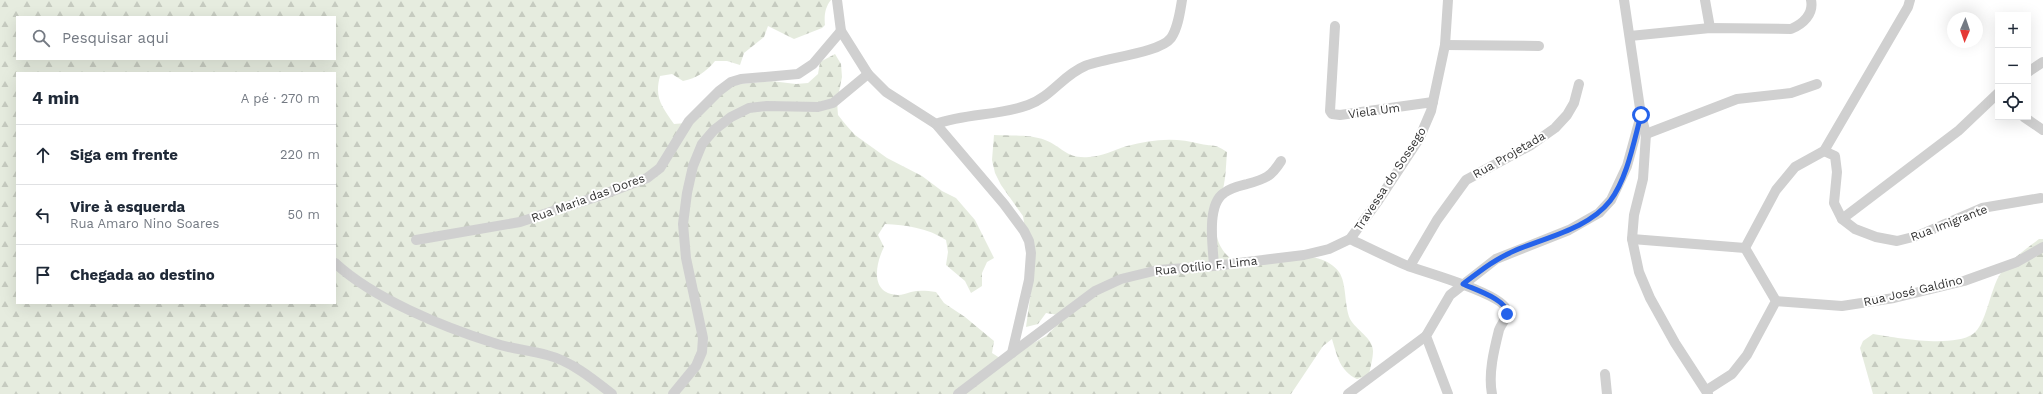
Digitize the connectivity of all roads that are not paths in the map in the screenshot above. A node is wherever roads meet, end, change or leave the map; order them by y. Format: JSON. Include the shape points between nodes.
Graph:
{"nodes":[{"id":1,"x":837,"y":0,"type":"edge"},
{"id":2,"x":1182,"y":0,"type":"edge"},
{"id":3,"x":1448,"y":0,"type":"edge"},
{"id":4,"x":1624,"y":0,"type":"edge"},
{"id":5,"x":1705,"y":0,"type":"edge"},
{"id":6,"x":1811,"y":0,"type":"edge"},
{"id":7,"x":1917,"y":0,"type":"edge"},
{"id":8,"x":1909,"y":4,"type":"edge"},
{"id":9,"x":1335,"y":26,"type":"dead end"},
{"id":10,"x":1710,"y":28,"type":"junction"},
{"id":11,"x":841,"y":31,"type":"junction"},
{"id":12,"x":1630,"y":36,"type":"junction"},
{"id":13,"x":1445,"y":45,"type":"junction"},
{"id":14,"x":1539,"y":46,"type":"dead end"},
{"id":15,"x":2043,"y":62,"type":"edge"},
{"id":16,"x":2031,"y":70,"type":"edge"},
{"id":17,"x":868,"y":74,"type":"junction"},
{"id":18,"x":1579,"y":84,"type":"dead end"},
{"id":19,"x":1817,"y":84,"type":"dead end"},
{"id":20,"x":1995,"y":98,"type":"edge"},
{"id":21,"x":1433,"y":102,"type":"junction"},
{"id":22,"x":1641,"y":115,"type":"junction"},
{"id":23,"x":2028,"y":120,"type":"edge"},
{"id":24,"x":936,"y":124,"type":"junction"},
{"id":25,"x":2043,"y":130,"type":"edge"},
{"id":26,"x":1646,"y":134,"type":"junction"},
{"id":27,"x":1824,"y":151,"type":"junction"},
{"id":28,"x":1281,"y":161,"type":"dead end"},
{"id":29,"x":2041,"y":198,"type":"dead end"},
{"id":30,"x":1842,"y":219,"type":"junction"},
{"id":31,"x":1350,"y":239,"type":"junction"},
{"id":32,"x":1632,"y":239,"type":"junction"},
{"id":33,"x":416,"y":240,"type":"dead end"},
{"id":34,"x":2043,"y":247,"type":"edge"},
{"id":35,"x":1745,"y":248,"type":"junction"},
{"id":36,"x":336,"y":264,"type":"edge"},
{"id":37,"x":1214,"y":266,"type":"junction"},
{"id":38,"x":1410,"y":266,"type":"junction"},
{"id":39,"x":1463,"y":284,"type":"junction"},
{"id":40,"x":1776,"y":301,"type":"junction"},
{"id":41,"x":1426,"y":336,"type":"junction"},
{"id":42,"x":1012,"y":353,"type":"junction"},
{"id":43,"x":1605,"y":374,"type":"dead end"},
{"id":44,"x":1708,"y":392,"type":"edge"},
{"id":45,"x":612,"y":394,"type":"edge"},
{"id":46,"x":673,"y":394,"type":"edge"},
{"id":47,"x":958,"y":394,"type":"edge"},
{"id":48,"x":1348,"y":394,"type":"edge"},
{"id":49,"x":1448,"y":394,"type":"edge"},
{"id":50,"x":1492,"y":394,"type":"edge"},
{"id":51,"x":1607,"y":394,"type":"edge"}],
"edges":[{"from":1,"to":11,"type":"street"},
{"from":2,"to":24,"type":"street","via":[[1177,23],[1170,38],[1163,44],[1086,65],[1072,72],[1047,95],[1029,105],[997,114],[949,119]]},
{"from":3,"to":13,"type":"street","name":"Travessa do Sossego"},
{"from":4,"to":12,"type":"street"},
{"from":5,"to":10,"type":"street"},
{"from":6,"to":10,"type":"street","via":[[1812,5],[1807,18],[1801,25],[1792,29]]},
{"from":7,"to":8,"type":"street"},
{"from":8,"to":27,"type":"street"},
{"from":9,"to":21,"type":"street","name":"Viela Um","via":[[1330,111],[1332,114]]},
{"from":10,"to":12,"type":"street"},
{"from":11,"to":17,"type":"street"},
{"from":11,"to":33,"type":"street","name":"Rua Maria das Dores","via":[[812,64],[798,74],[741,79],[718,91],[689,121],[660,168],[647,178],[602,196],[520,222]]},
{"from":12,"to":22,"type":"street"},
{"from":13,"to":14,"type":"street"},
{"from":13,"to":21,"type":"street","name":"Travessa do Sossego"},
{"from":15,"to":16,"type":"street"},
{"from":17,"to":24,"type":"street","via":[[886,92]]},
{"from":17,"to":46,"type":"street","via":[[833,102],[818,106],[748,108],[714,130],[702,144],[693,166],[683,224],[686,258],[703,338],[702,352],[696,366]]},
{"from":18,"to":38,"type":"street","name":"Rua Projetada","via":[[1571,109],[1555,128],[1531,145],[1466,180],[1437,220]]},
{"from":19,"to":26,"type":"street","via":[[1791,93],[1737,99]]},
{"from":20,"to":30,"type":"street","via":[[1958,131]]},
{"from":21,"to":31,"type":"street","name":"Travessa do Sossego","via":[[1419,139]]},
{"from":22,"to":26,"type":"street"},
{"from":22,"to":39,"type":"street","via":[[1627,166],[1611,200],[1599,213],[1569,230],[1496,259]]},
{"from":23,"to":25,"type":"street"},
{"from":24,"to":42,"type":"street","via":[[1004,204],[1029,242],[1031,253],[1028,280]]},
{"from":26,"to":32,"type":"street","via":[[1643,179],[1634,215]]},
{"from":27,"to":30,"type":"street","via":[[1835,156],[1837,172],[1834,203]]},
{"from":27,"to":35,"type":"street","via":[[1795,167],[1780,184]]},
{"from":28,"to":37,"type":"street","via":[[1270,176],[1233,188],[1217,200],[1213,214]]},
{"from":29,"to":30,"type":"street","name":"Rua Imigrante","via":[[1982,208],[1917,236],[1897,241],[1854,229]]},
{"from":31,"to":37,"type":"street","name":"Rua Otílio F. Lima","via":[[1329,249],[1304,255]]},
{"from":31,"to":38,"type":"street"},
{"from":32,"to":35,"type":"street"},
{"from":32,"to":44,"type":"street","via":[[1639,272],[1650,298]]},
{"from":34,"to":40,"type":"street","name":"Rua José Galdino","via":[[2017,262],[1964,281],[1894,298],[1842,306]]},
{"from":35,"to":40,"type":"street"},
{"from":36,"to":45,"type":"street","via":[[372,291],[442,324],[501,346],[547,354],[563,360]]},
{"from":37,"to":42,"type":"street","name":"Rua Otílio F. Lima","via":[[1158,270],[1120,279],[1095,291]]},
{"from":38,"to":39,"type":"street"},
{"from":39,"to":41,"type":"street","via":[[1450,295]]},
{"from":39,"to":50,"type":"street","via":[[1498,300],[1508,310],[1500,329],[1491,372]]},
{"from":40,"to":44,"type":"street","via":[[1747,355],[1732,374]]},
{"from":41,"to":48,"type":"street"},
{"from":41,"to":49,"type":"street"},
{"from":42,"to":47,"type":"street","name":"Rua Otílio F. Lima"},
{"from":43,"to":51,"type":"street"}]}
